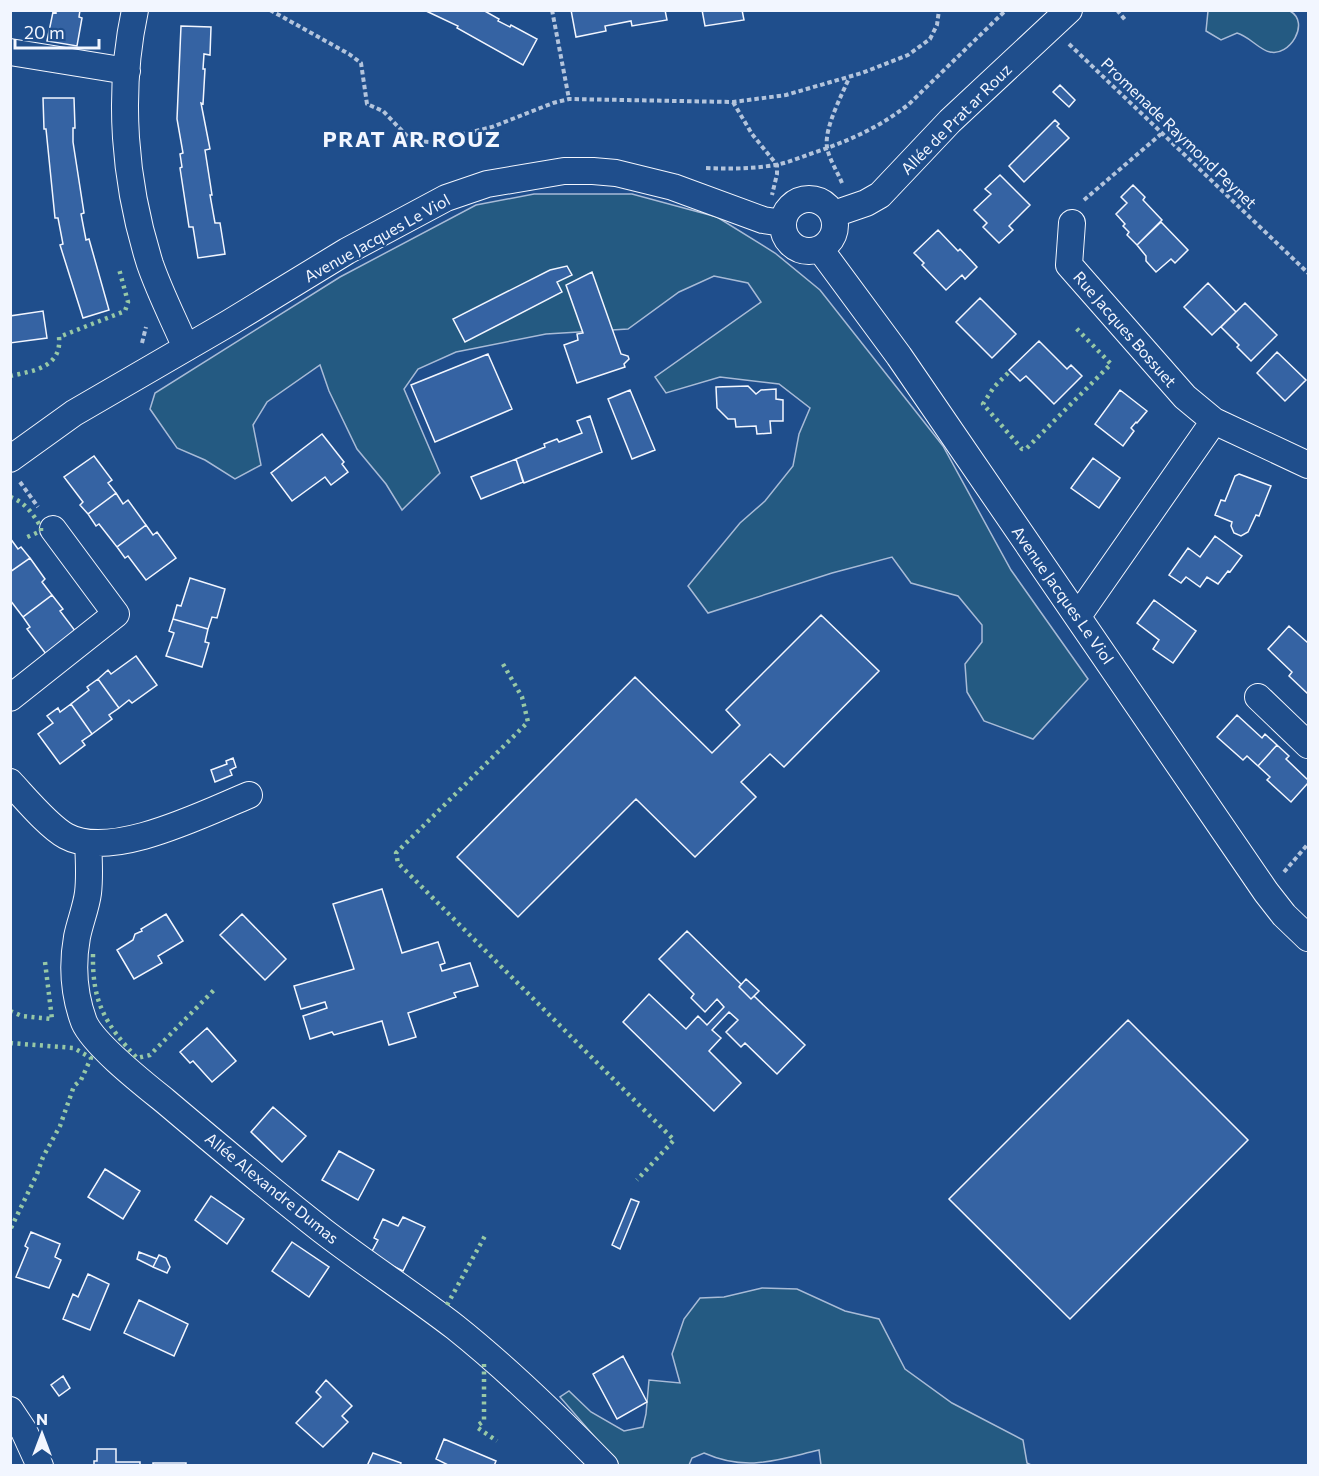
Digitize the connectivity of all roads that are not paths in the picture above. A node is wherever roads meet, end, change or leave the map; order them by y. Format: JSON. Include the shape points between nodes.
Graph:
{"nodes":[{"id":1,"x":135,"y":10,"type":"edge"},
{"id":2,"x":1060,"y":19,"type":"edge"},
{"id":3,"x":10,"y":52,"type":"edge"},
{"id":4,"x":127,"y":71,"type":"junction"},
{"id":5,"x":844,"y":211,"type":"junction"},
{"id":6,"x":773,"y":221,"type":"junction"},
{"id":7,"x":1072,"y":223,"type":"road end"},
{"id":8,"x":820,"y":249,"type":"junction"},
{"id":9,"x":186,"y":348,"type":"junction"},
{"id":10,"x":1214,"y":421,"type":"junction"},
{"id":11,"x":1308,"y":465,"type":"edge"},
{"id":12,"x":14,"y":468,"type":"edge"},
{"id":13,"x":53,"y":529,"type":"road end"},
{"id":14,"x":1078,"y":616,"type":"junction"},
{"id":15,"x":1258,"y":697,"type":"dead end"},
{"id":16,"x":10,"y":698,"type":"edge"},
{"id":17,"x":1308,"y":745,"type":"edge"},
{"id":18,"x":10,"y":782,"type":"edge"},
{"id":19,"x":249,"y":795,"type":"dead end"},
{"id":20,"x":88,"y":843,"type":"junction"},
{"id":21,"x":1308,"y":938,"type":"edge"},
{"id":22,"x":10,"y":1410,"type":"edge"},
{"id":23,"x":40,"y":1466,"type":"edge"},
{"id":24,"x":605,"y":1466,"type":"edge"}],
"edges":[{"from":1,"to":4,"type":"street"},
{"from":2,"to":5,"type":"street","name":"Allée de Prat ar Rouz","via":[[950,121],[886,189],[872,200]]},
{"from":3,"to":4,"type":"street"},
{"from":4,"to":9,"type":"street","via":[[125,128],[133,198],[151,266]]},
{"from":5,"to":6,"type":"street","via":[[808,198]]},
{"from":5,"to":8,"type":"street","via":[[832,238]]},
{"from":6,"to":8,"type":"street","via":[[797,248]]},
{"from":6,"to":9,"type":"street","name":"Avenue Jacques Le Viol","via":[[673,187],[616,173],[564,171],[508,179],[468,190],[422,210]]},
{"from":7,"to":10,"type":"street","name":"Rue Jacques Bossuet","via":[[1069,265],[1185,397]]},
{"from":8,"to":14,"type":"street","name":"Avenue Jacques Le Viol","via":[[899,356]]},
{"from":9,"to":12,"type":"street","name":"Avenue Jacques Le Viol","via":[[74,413]]},
{"from":10,"to":11,"type":"street","name":"Rue Jacques Bossuet"},
{"from":10,"to":14,"type":"street"},
{"from":13,"to":16,"type":"street","via":[[116,614]]},
{"from":14,"to":21,"type":"street","name":"Avenue Jacques Le Viol","via":[[1266,892]]},
{"from":15,"to":17,"type":"street"},
{"from":18,"to":20,"type":"street","via":[[58,831]]},
{"from":19,"to":20,"type":"street","via":[[134,838]]},
{"from":20,"to":24,"type":"street","name":"Allée Alexandre Dumas","via":[[90,871],[74,976],[85,1025],[97,1040],[260,1181],[506,1369]]},
{"from":22,"to":23,"type":"street"}]}
